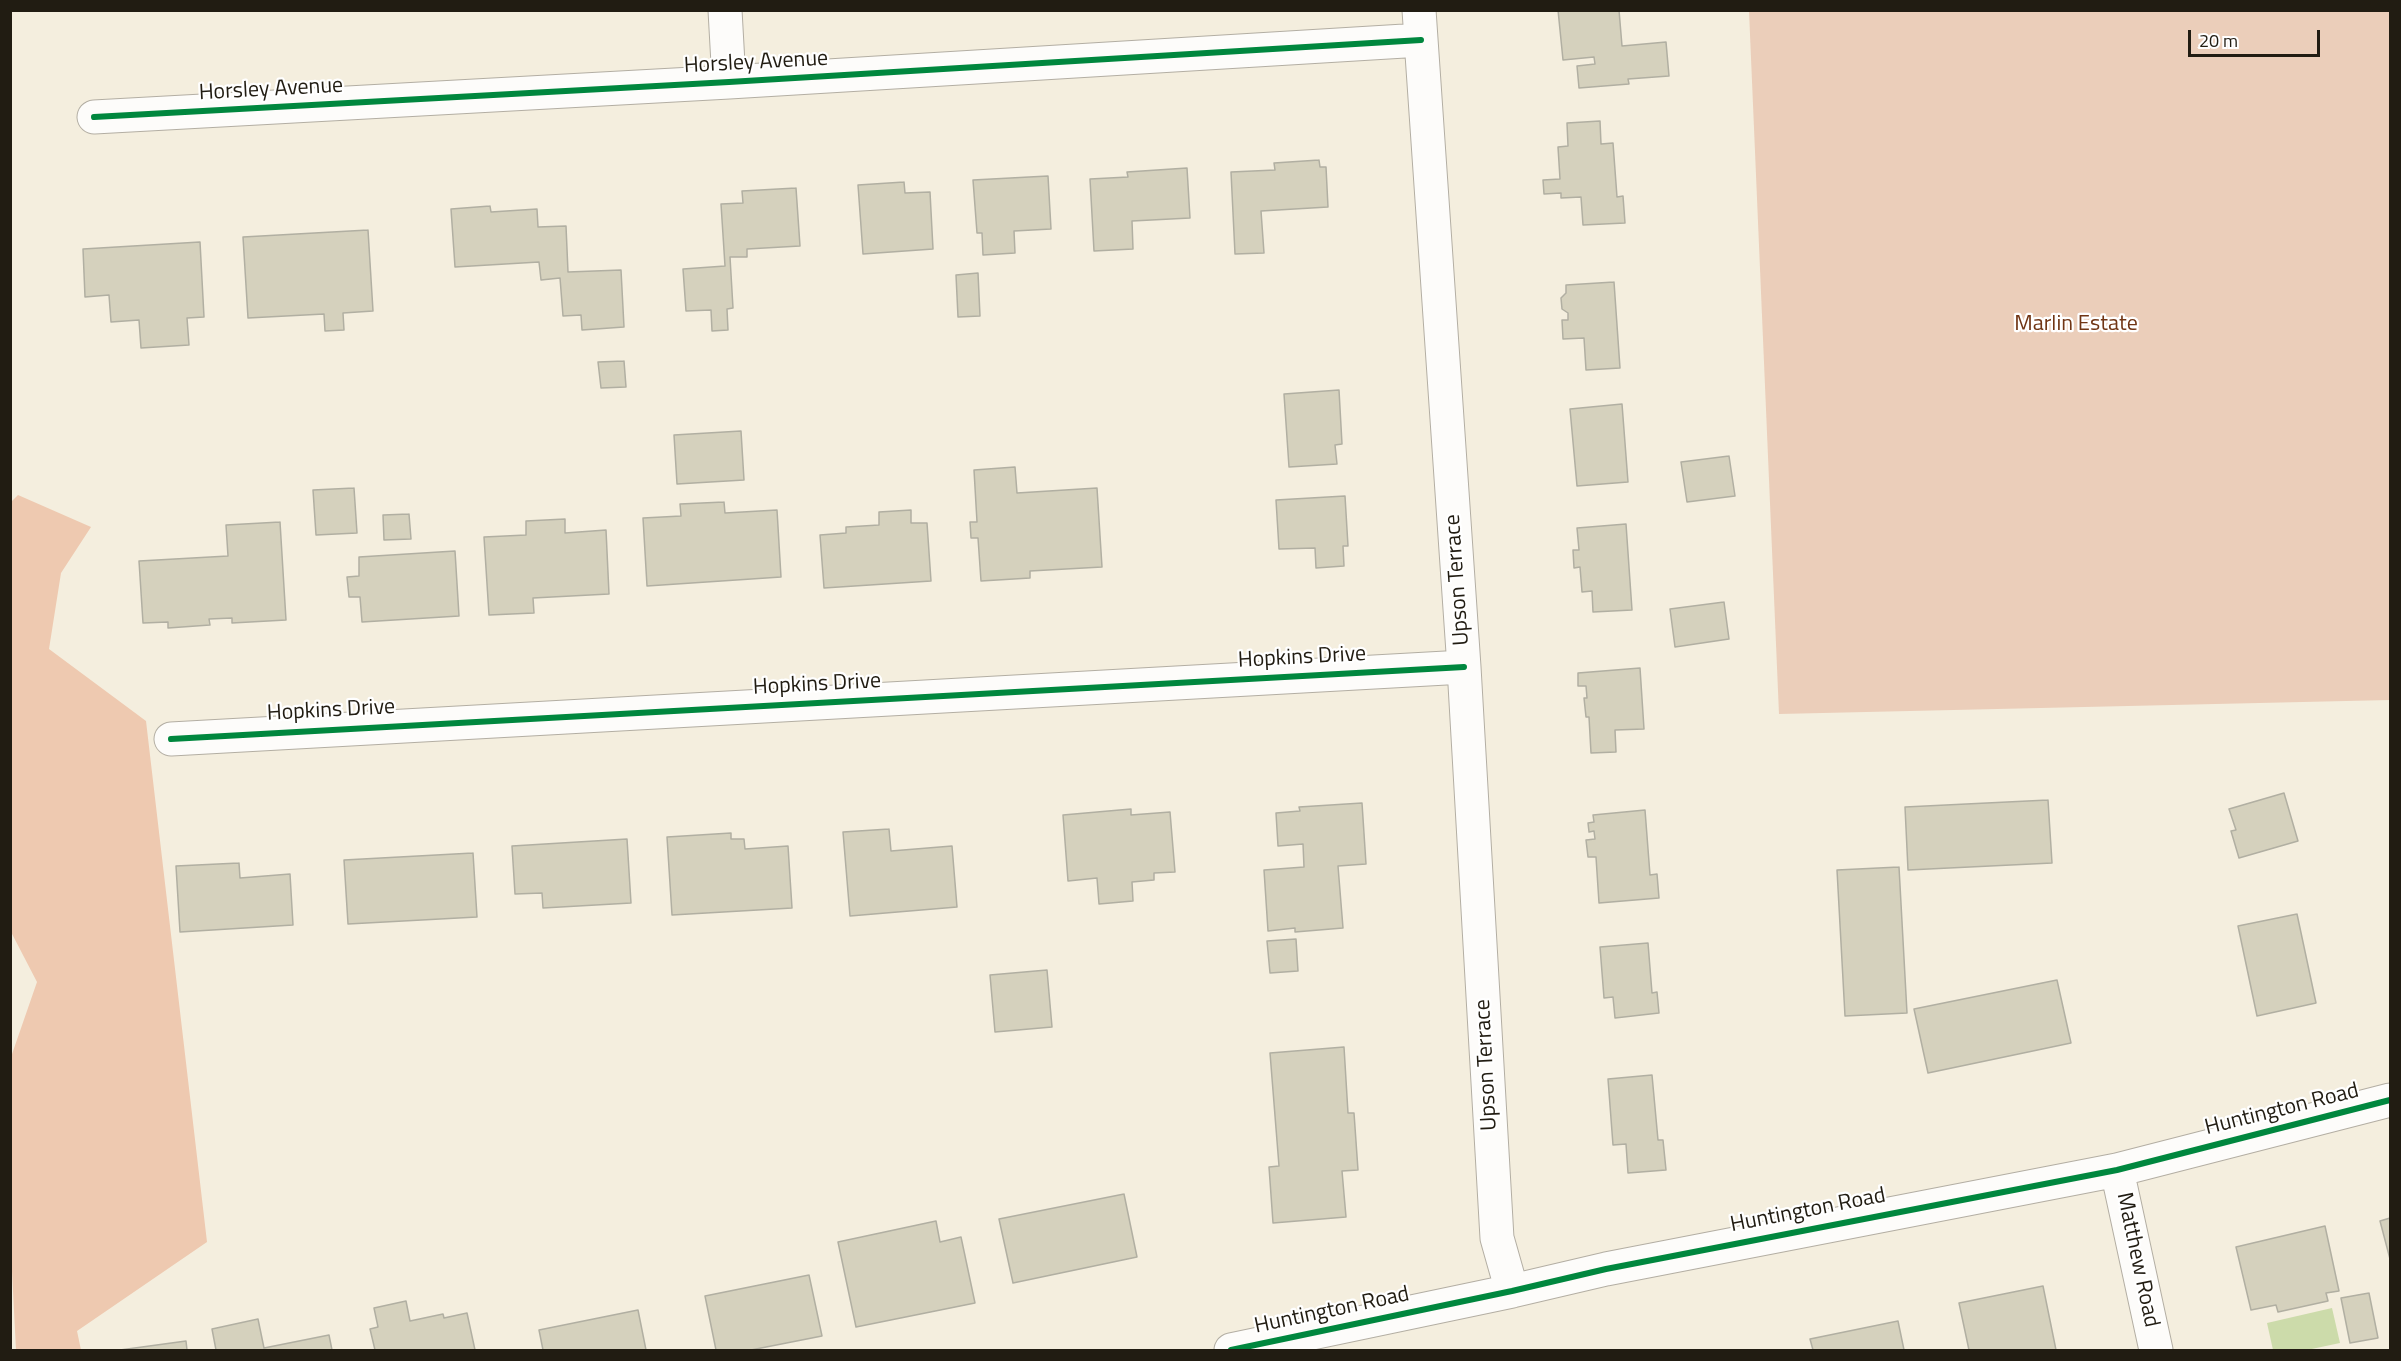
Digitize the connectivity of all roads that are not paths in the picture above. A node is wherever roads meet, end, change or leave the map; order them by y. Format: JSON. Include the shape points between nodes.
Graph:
{"nodes":[{"id":1,"x":725,"y":10,"type":"edge"},
{"id":2,"x":1420,"y":25,"type":"edge"},
{"id":3,"x":729,"y":82,"type":"junction"},
{"id":4,"x":94,"y":117,"type":"dead end"},
{"id":5,"x":1464,"y":667,"type":"junction"},
{"id":6,"x":171,"y":739,"type":"dead end"},
{"id":7,"x":2391,"y":1100,"type":"edge"},
{"id":8,"x":2117,"y":1170,"type":"junction"},
{"id":9,"x":1512,"y":1291,"type":"junction"},
{"id":10,"x":1231,"y":1350,"type":"edge"},
{"id":11,"x":2156,"y":1350,"type":"edge"}],
"edges":[{"from":1,"to":3,"type":"street"},
{"from":2,"to":3,"type":"street","name":"Horsley Avenue"},
{"from":2,"to":5,"type":"street","name":"Upson Terrace"},
{"from":3,"to":4,"type":"street","name":"Horsley Avenue"},
{"from":5,"to":6,"type":"street","name":"Hopkins Drive"},
{"from":5,"to":9,"type":"street","name":"Upson Terrace","via":[[1497,1238]]},
{"from":7,"to":8,"type":"street","name":"Huntington Road"},
{"from":8,"to":9,"type":"street","name":"Huntington Road","via":[[1606,1269]]},
{"from":8,"to":11,"type":"street","name":"Matthew Road"},
{"from":9,"to":10,"type":"street","name":"Huntington Road"}]}
